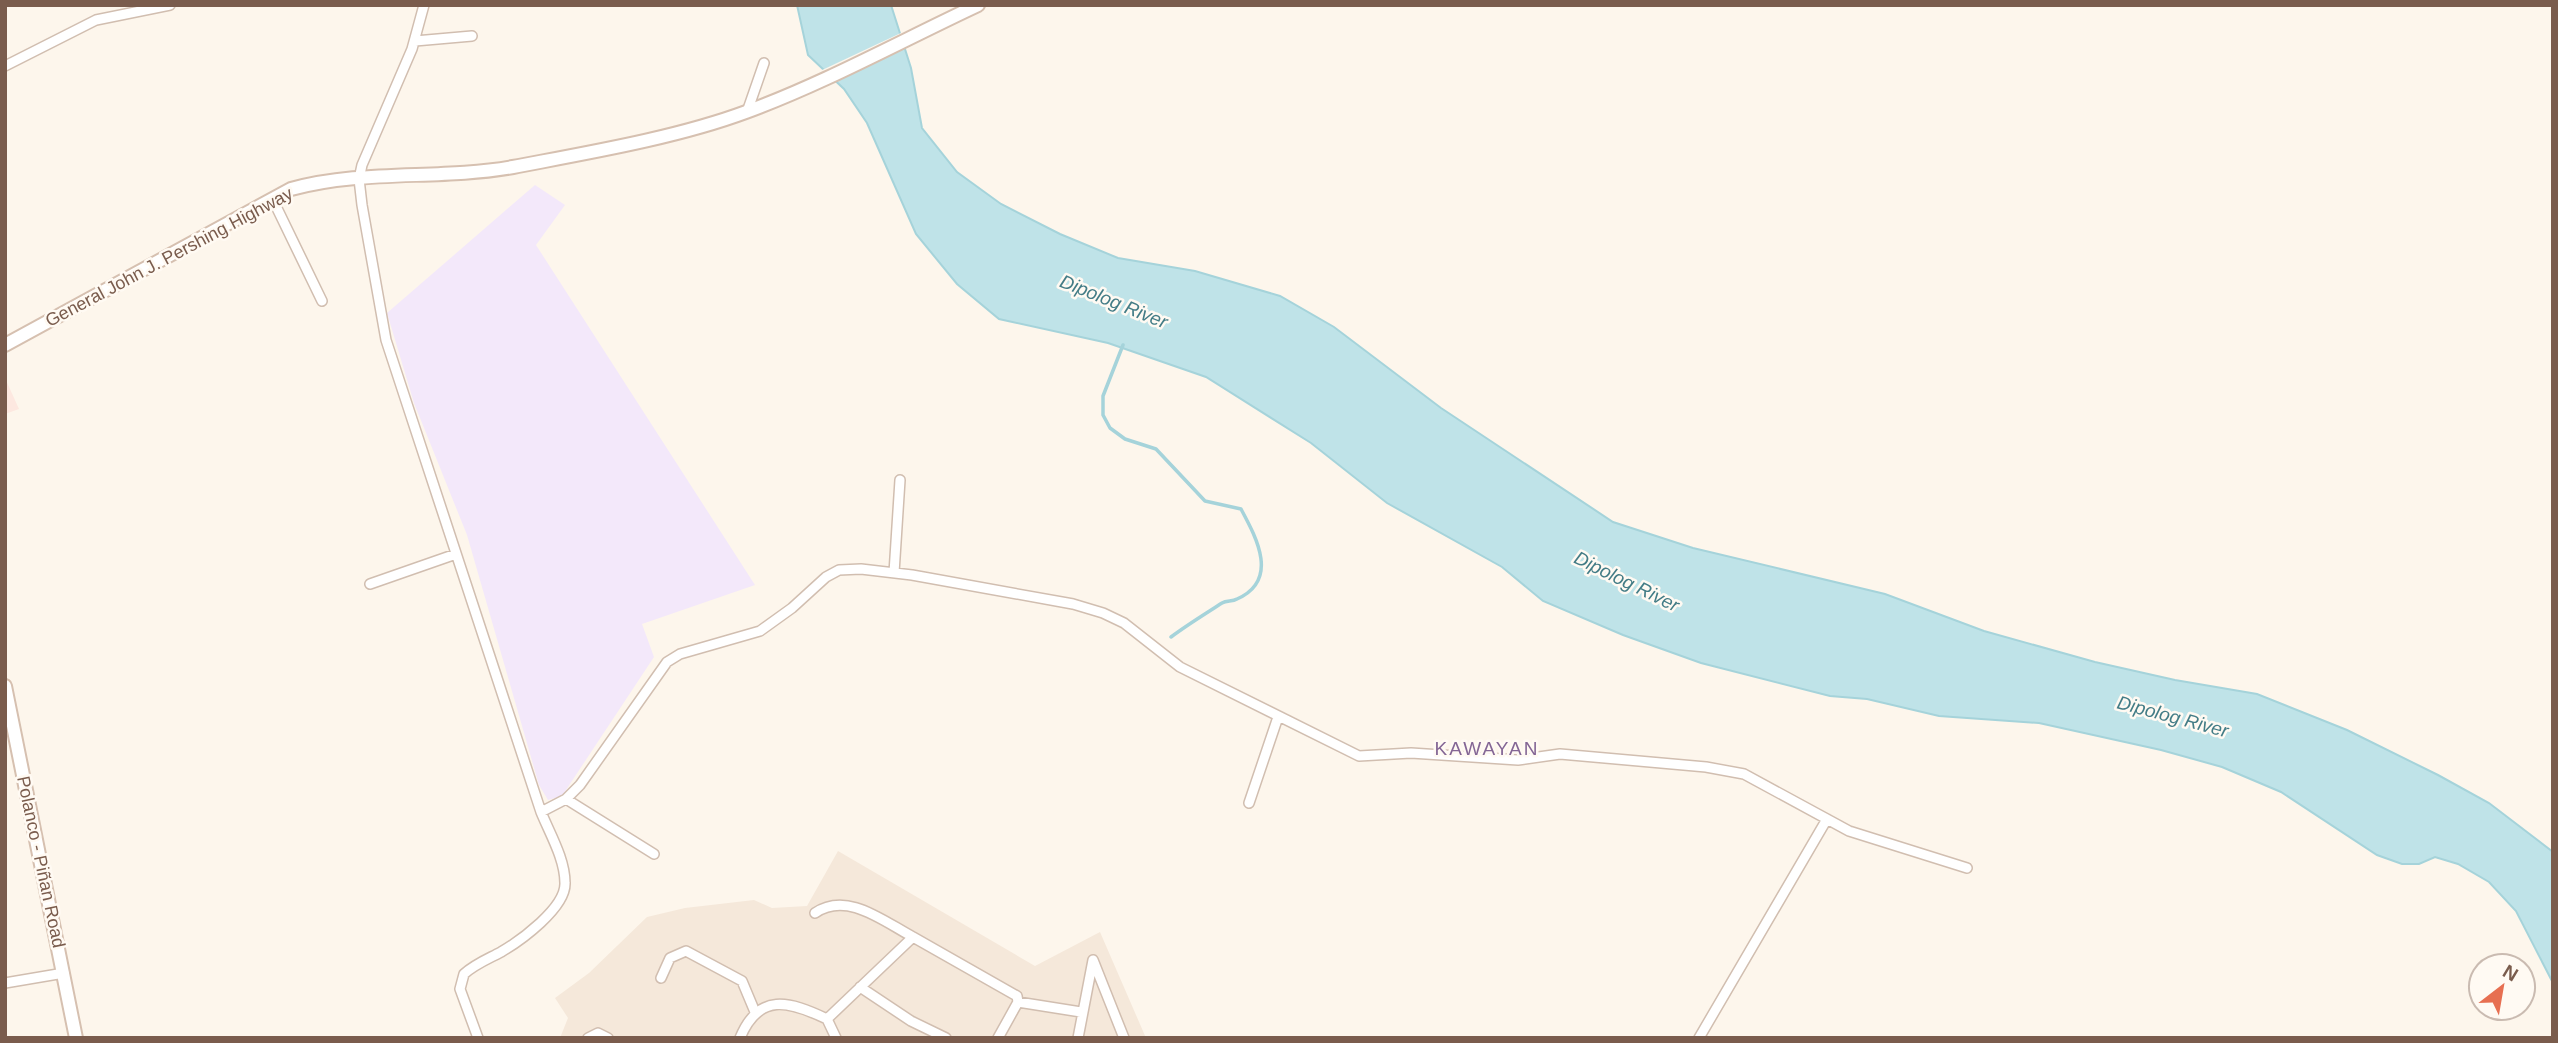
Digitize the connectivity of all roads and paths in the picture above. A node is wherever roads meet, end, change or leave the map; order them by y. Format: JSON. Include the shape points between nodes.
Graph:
{"nodes":[{"id":1,"x":170,"y":5,"type":"edge"},
{"id":2,"x":424,"y":5,"type":"edge"},
{"id":3,"x":978,"y":5,"type":"edge"},
{"id":4,"x":472,"y":36,"type":"dead end"},
{"id":5,"x":415,"y":41,"type":"junction"},
{"id":6,"x":764,"y":63,"type":"dead end"},
{"id":7,"x":5,"y":66,"type":"edge"},
{"id":8,"x":747,"y":112,"type":"junction"},
{"id":9,"x":359,"y":179,"type":"junction"},
{"id":10,"x":273,"y":200,"type":"junction"},
{"id":11,"x":322,"y":301,"type":"dead end"},
{"id":12,"x":5,"y":345,"type":"edge"},
{"id":13,"x":900,"y":480,"type":"dead end"},
{"id":14,"x":456,"y":554,"type":"junction"},
{"id":15,"x":894,"y":573,"type":"junction"},
{"id":16,"x":370,"y":584,"type":"dead end"},
{"id":17,"x":5,"y":686,"type":"edge"},
{"id":18,"x":1278,"y":717,"type":"junction"},
{"id":19,"x":566,"y":799,"type":"junction"},
{"id":20,"x":1249,"y":803,"type":"dead end"},
{"id":21,"x":541,"y":812,"type":"junction"},
{"id":22,"x":1826,"y":819,"type":"junction"},
{"id":23,"x":654,"y":854,"type":"dead end"},
{"id":24,"x":1967,"y":868,"type":"dead end"},
{"id":25,"x":815,"y":913,"type":"dead end"},
{"id":26,"x":913,"y":937,"type":"junction"},
{"id":27,"x":64,"y":973,"type":"junction"},
{"id":28,"x":661,"y":978,"type":"dead end"},
{"id":29,"x":5,"y":984,"type":"edge"},
{"id":30,"x":860,"y":986,"type":"junction"},
{"id":31,"x":1018,"y":1002,"type":"junction"},
{"id":32,"x":755,"y":1012,"type":"junction"},
{"id":33,"x":1081,"y":1012,"type":"junction"},
{"id":34,"x":827,"y":1019,"type":"junction"},
{"id":35,"x":76,"y":1038,"type":"edge"},
{"id":36,"x":478,"y":1038,"type":"edge"},
{"id":37,"x":588,"y":1038,"type":"edge"},
{"id":38,"x":608,"y":1038,"type":"edge"},
{"id":39,"x":740,"y":1038,"type":"edge"},
{"id":40,"x":836,"y":1038,"type":"edge"},
{"id":41,"x":946,"y":1038,"type":"edge"},
{"id":42,"x":998,"y":1038,"type":"edge"},
{"id":43,"x":1078,"y":1038,"type":"edge"},
{"id":44,"x":1124,"y":1038,"type":"edge"},
{"id":45,"x":1699,"y":1038,"type":"edge"}],
"edges":[{"from":1,"to":7,"type":"street","via":[[96,20]]},
{"from":2,"to":5,"type":"street"},
{"from":3,"to":8,"type":"main road","name":"General John J. Pershing Highway"},
{"from":4,"to":5,"type":"street"},
{"from":5,"to":9,"type":"street"},
{"from":6,"to":8,"type":"street"},
{"from":8,"to":9,"type":"main road","name":"General John J. Pershing Highway","via":[[509,167]]},
{"from":9,"to":10,"type":"main road","name":"General John J. Pershing Highway","via":[[313,183]]},
{"from":9,"to":14,"type":"street","via":[[384,330]]},
{"from":10,"to":11,"type":"street"},
{"from":10,"to":12,"type":"main road","name":"General John J. Pershing Highway"},
{"from":13,"to":15,"type":"street"},
{"from":14,"to":16,"type":"street"},
{"from":14,"to":21,"type":"street"},
{"from":15,"to":18,"type":"street","via":[[1103,613],[1124,623],[1180,667]]},
{"from":15,"to":19,"type":"street","via":[[839,570],[760,631],[667,662],[600,760]]},
{"from":17,"to":27,"type":"main road","name":"Polanco - Piñan Road"},
{"from":18,"to":20,"type":"street"},
{"from":18,"to":22,"type":"street","via":[[1344,751],[1370,758],[1411,753],[1518,760],[1560,754],[1744,774]]},
{"from":19,"to":21,"type":"street"},
{"from":19,"to":23,"type":"street"},
{"from":21,"to":36,"type":"street","via":[[566,886],[551,912],[526,935],[464,974],[460,989]]},
{"from":22,"to":24,"type":"street","via":[[1849,831]]},
{"from":22,"to":45,"type":"street"},
{"from":25,"to":26,"type":"street","via":[[844,903]]},
{"from":26,"to":30,"type":"street"},
{"from":26,"to":31,"type":"street","via":[[1010,991]]},
{"from":27,"to":29,"type":"street"},
{"from":27,"to":35,"type":"main road","name":"Polanco - Piñan Road"},
{"from":28,"to":32,"type":"street","via":[[670,958],[686,951],[743,981]]},
{"from":30,"to":34,"type":"street"},
{"from":30,"to":41,"type":"street","via":[[911,1021]]},
{"from":31,"to":33,"type":"street"},
{"from":31,"to":42,"type":"street"},
{"from":32,"to":34,"type":"street","via":[[784,1004]]},
{"from":32,"to":39,"type":"street"},
{"from":33,"to":43,"type":"street"},
{"from":33,"to":44,"type":"street","via":[[1093,960]]},
{"from":34,"to":40,"type":"street"},
{"from":37,"to":38,"type":"street","via":[[598,1033]]}]}
